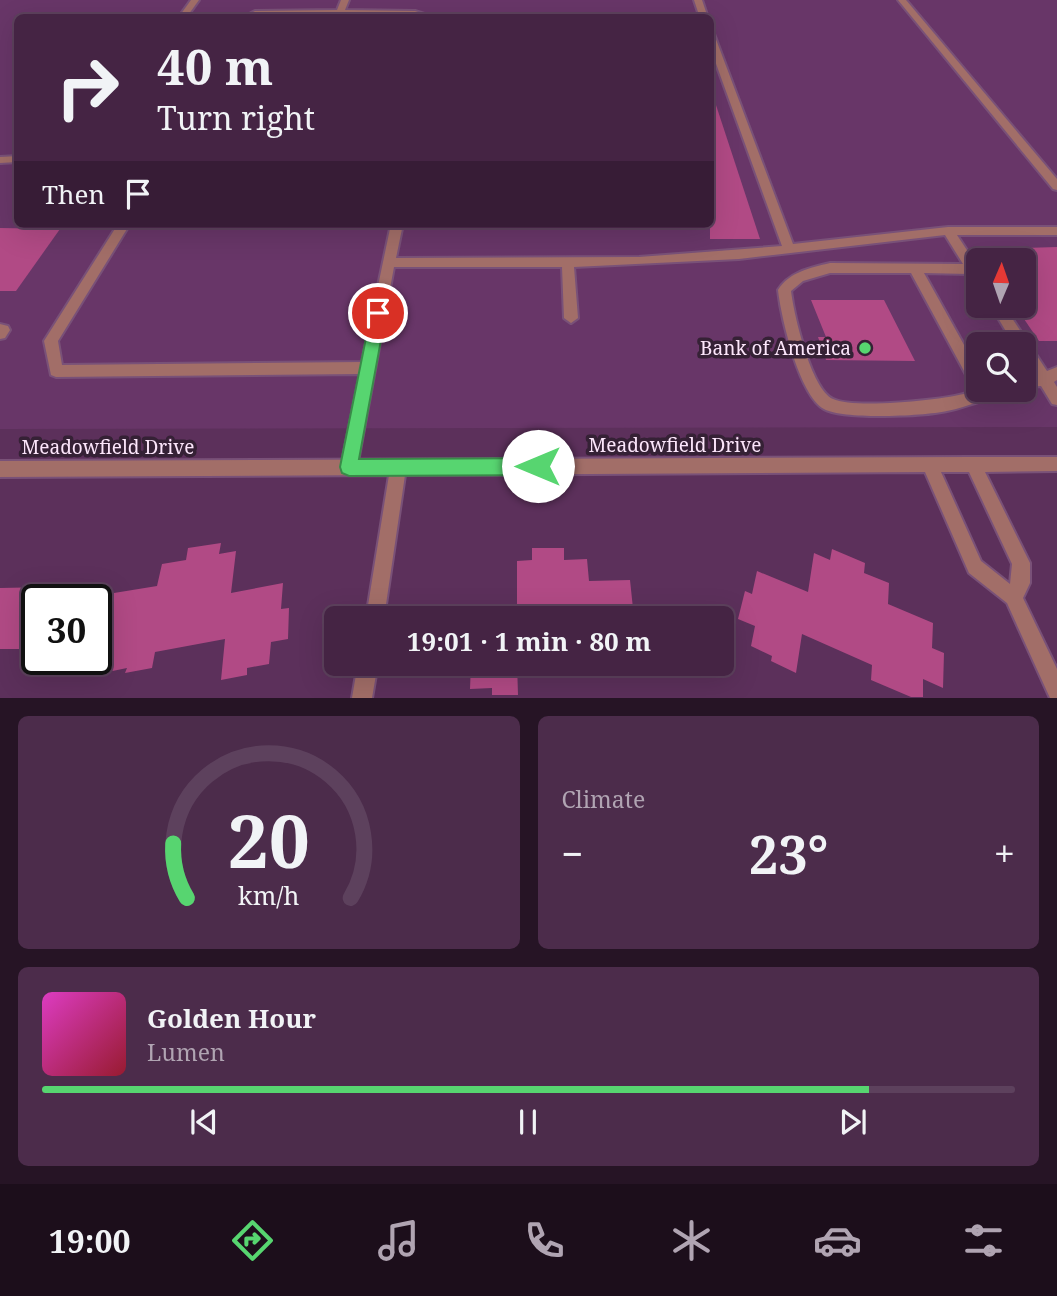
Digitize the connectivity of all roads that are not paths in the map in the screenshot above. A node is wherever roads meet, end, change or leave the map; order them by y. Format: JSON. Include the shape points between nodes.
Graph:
{"nodes":[{"id":1,"x":345,"y":0,"type":"edge"},
{"id":2,"x":902,"y":0,"type":"edge"},
{"id":3,"x":340,"y":12,"type":"junction"},
{"id":4,"x":283,"y":14,"type":"edge"},
{"id":5,"x":419,"y":14,"type":"edge"},
{"id":6,"x":714,"y":45,"type":"edge"},
{"id":7,"x":1057,"y":186,"type":"edge"},
{"id":8,"x":122,"y":228,"type":"edge"},
{"id":9,"x":396,"y":228,"type":"edge"},
{"id":10,"x":948,"y":231,"type":"junction"},
{"id":11,"x":1057,"y":231,"type":"edge"},
{"id":12,"x":789,"y":249,"type":"junction"},
{"id":13,"x":966,"y":258,"type":"edge"},
{"id":14,"x":389,"y":262,"type":"junction"},
{"id":15,"x":568,"y":264,"type":"junction"},
{"id":16,"x":915,"y":269,"type":"junction"},
{"id":17,"x":966,"y":272,"type":"edge"},
{"id":18,"x":571,"y":318,"type":"dead end"},
{"id":19,"x":966,"y":361,"type":"edge"},
{"id":20,"x":368,"y":368,"type":"junction"},
{"id":21,"x":1036,"y":369,"type":"edge"},
{"id":22,"x":1057,"y":373,"type":"edge"},
{"id":23,"x":1036,"y":380,"type":"edge"},
{"id":24,"x":1043,"y":380,"type":"junction"},
{"id":25,"x":966,"y":399,"type":"edge"},
{"id":26,"x":1057,"y":399,"type":"edge"},
{"id":27,"x":973,"y":464,"type":"junction"},
{"id":28,"x":1057,"y":464,"type":"edge"},
{"id":29,"x":930,"y":465,"type":"junction"},
{"id":30,"x":349,"y":467,"type":"junction"},
{"id":31,"x":398,"y":467,"type":"junction"},
{"id":32,"x":0,"y":468,"type":"edge"},
{"id":33,"x":1013,"y":597,"type":"junction"},
{"id":34,"x":377,"y":606,"type":"edge"},
{"id":35,"x":366,"y":676,"type":"edge"},
{"id":36,"x":1057,"y":691,"type":"edge"},
{"id":37,"x":362,"y":698,"type":"edge"}],
"edges":[{"from":1,"to":3,"type":"street"},
{"from":2,"to":7,"type":"street"},
{"from":3,"to":4,"type":"street"},
{"from":3,"to":5,"type":"street"},
{"from":6,"to":12,"type":"street"},
{"from":8,"to":20,"type":"street","via":[[51,341],[56,371]]},
{"from":9,"to":14,"type":"street"},
{"from":10,"to":11,"type":"street"},
{"from":10,"to":12,"type":"street"},
{"from":10,"to":13,"type":"street"},
{"from":12,"to":15,"type":"street"},
{"from":14,"to":15,"type":"street"},
{"from":14,"to":20,"type":"street"},
{"from":15,"to":18,"type":"street"},
{"from":16,"to":17,"type":"street"},
{"from":16,"to":19,"type":"street"},
{"from":16,"to":25,"type":"street","via":[[830,268],[791,281],[784,290],[785,309],[816,392],[828,404],[854,408],[944,406]]},
{"from":20,"to":30,"type":"street"},
{"from":21,"to":24,"type":"street"},
{"from":22,"to":24,"type":"street"},
{"from":23,"to":24,"type":"street"},
{"from":24,"to":26,"type":"street"},
{"from":27,"to":28,"type":"street","name":"Meadowfield Drive"},
{"from":27,"to":29,"type":"street","name":"Meadowfield Drive"},
{"from":27,"to":33,"type":"street","via":[[1021,563],[1021,583]]},
{"from":29,"to":31,"type":"street","name":"Meadowfield Drive"},
{"from":29,"to":33,"type":"street","via":[[975,566]]},
{"from":30,"to":31,"type":"street","name":"Meadowfield Drive"},
{"from":30,"to":32,"type":"street","name":"Meadowfield Drive"},
{"from":31,"to":34,"type":"street"},
{"from":33,"to":36,"type":"street"},
{"from":35,"to":37,"type":"street"}]}
